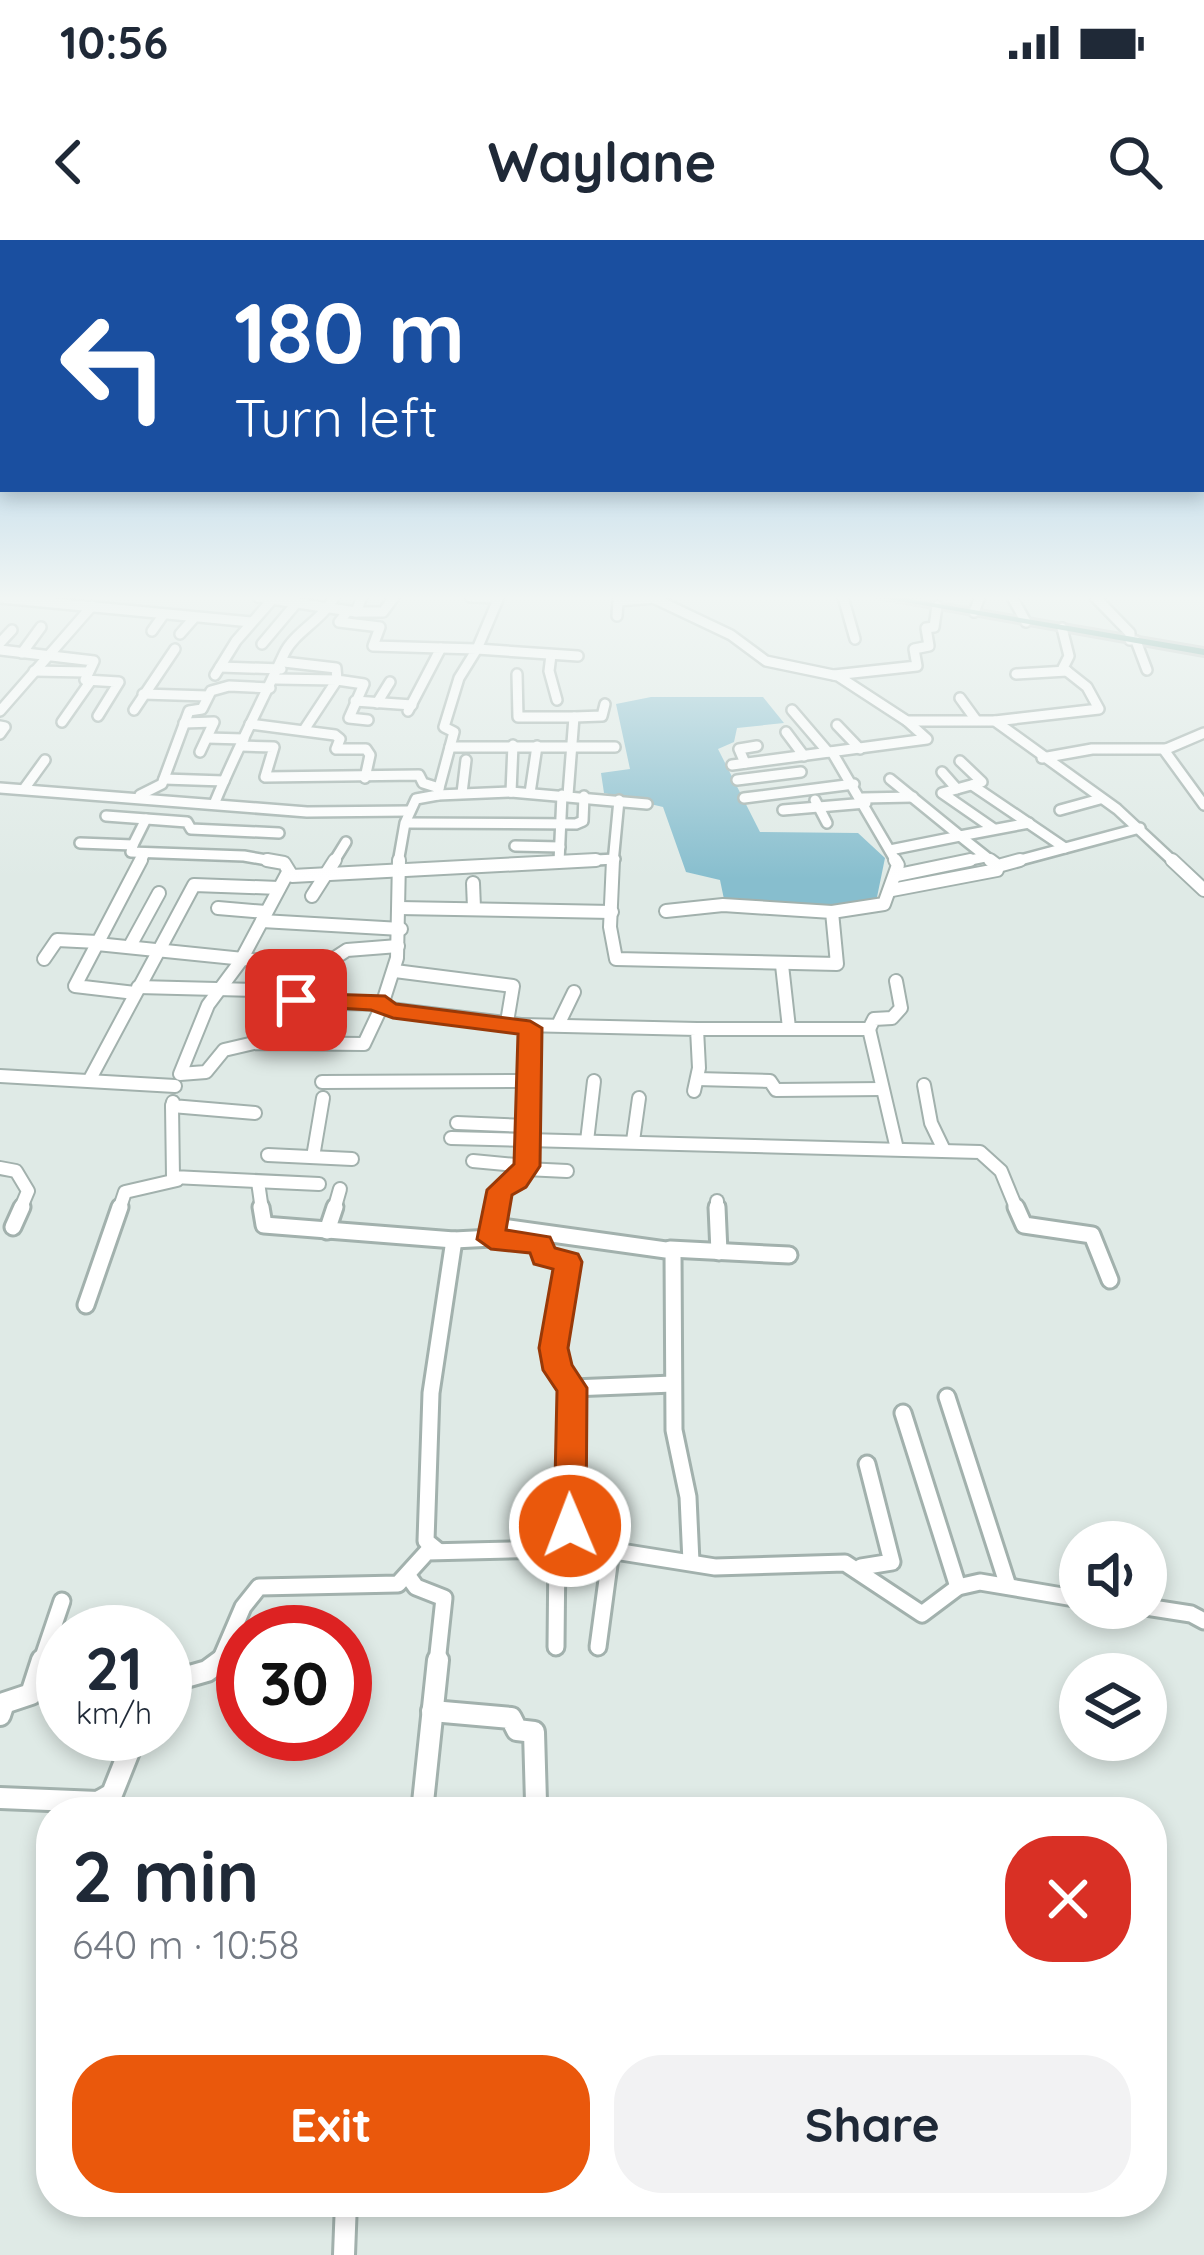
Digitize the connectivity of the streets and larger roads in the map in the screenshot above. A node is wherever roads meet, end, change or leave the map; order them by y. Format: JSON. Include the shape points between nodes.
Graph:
{"nodes":[{"id":1,"x":81,"y":691,"type":"edge"},
{"id":2,"x":114,"y":691,"type":"edge"},
{"id":3,"x":146,"y":691,"type":"edge"},
{"id":4,"x":218,"y":691,"type":"edge"},
{"id":5,"x":266,"y":691,"type":"edge"},
{"id":6,"x":330,"y":691,"type":"edge"},
{"id":7,"x":360,"y":691,"type":"edge"},
{"id":8,"x":384,"y":691,"type":"edge"},
{"id":9,"x":419,"y":691,"type":"edge"},
{"id":10,"x":456,"y":691,"type":"edge"},
{"id":11,"x":517,"y":691,"type":"edge"},
{"id":12,"x":555,"y":691,"type":"edge"},
{"id":13,"x":864,"y":691,"type":"edge"},
{"id":14,"x":1089,"y":691,"type":"edge"},
{"id":15,"x":143,"y":694,"type":"junction"},
{"id":16,"x":208,"y":696,"type":"junction"},
{"id":17,"x":960,"y":698,"type":"dead end"},
{"id":18,"x":557,"y":700,"type":"dead end"},
{"id":19,"x":355,"y":701,"type":"junction"},
{"id":20,"x":377,"y":703,"type":"junction"},
{"id":21,"x":134,"y":710,"type":"dead end"},
{"id":22,"x":792,"y":710,"type":"dead end"},
{"id":23,"x":98,"y":716,"type":"dead end"},
{"id":24,"x":574,"y":717,"type":"junction"},
{"id":25,"x":368,"y":720,"type":"dead end"},
{"id":26,"x":976,"y":720,"type":"junction"},
{"id":27,"x":908,"y":721,"type":"junction"},
{"id":28,"x":994,"y":721,"type":"junction"},
{"id":29,"x":62,"y":722,"type":"dead end"},
{"id":30,"x":184,"y":723,"type":"junction"},
{"id":31,"x":250,"y":724,"type":"junction"},
{"id":32,"x":837,"y":725,"type":"dead end"},
{"id":33,"x":304,"y":730,"type":"junction"},
{"id":34,"x":786,"y":732,"type":"dead end"},
{"id":35,"x":1199,"y":733,"type":"edge"},
{"id":36,"x":207,"y":738,"type":"junction"},
{"id":37,"x":242,"y":743,"type":"junction"},
{"id":38,"x":513,"y":745,"type":"junction"},
{"id":39,"x":537,"y":746,"type":"junction"},
{"id":40,"x":757,"y":746,"type":"dead end"},
{"id":41,"x":1204,"y":746,"type":"edge"},
{"id":42,"x":450,"y":747,"type":"junction"},
{"id":43,"x":572,"y":748,"type":"junction"},
{"id":44,"x":860,"y":748,"type":"junction"},
{"id":45,"x":1166,"y":749,"type":"junction"},
{"id":46,"x":200,"y":752,"type":"dead end"},
{"id":47,"x":830,"y":752,"type":"junction"},
{"id":48,"x":798,"y":756,"type":"junction"},
{"id":49,"x":1042,"y":758,"type":"junction"},
{"id":50,"x":45,"y":760,"type":"dead end"},
{"id":51,"x":466,"y":760,"type":"dead end"},
{"id":52,"x":960,"y":761,"type":"dead end"},
{"id":53,"x":745,"y":763,"type":"junction"},
{"id":54,"x":732,"y":765,"type":"dead end"},
{"id":55,"x":801,"y":772,"type":"junction"},
{"id":56,"x":942,"y":772,"type":"dead end"},
{"id":57,"x":1204,"y":776,"type":"edge"},
{"id":58,"x":164,"y":778,"type":"junction"},
{"id":59,"x":365,"y":778,"type":"junction"},
{"id":60,"x":890,"y":779,"type":"dead end"},
{"id":61,"x":737,"y":780,"type":"dead end"},
{"id":62,"x":224,"y":781,"type":"junction"},
{"id":63,"x":1187,"y":782,"type":"junction"},
{"id":64,"x":854,"y":784,"type":"junction"},
{"id":65,"x":971,"y":785,"type":"junction"},
{"id":66,"x":0,"y":788,"type":"edge"},
{"id":67,"x":1204,"y":788,"type":"edge"},
{"id":68,"x":25,"y":789,"type":"junction"},
{"id":69,"x":810,"y":789,"type":"junction"},
{"id":70,"x":957,"y":789,"type":"junction"},
{"id":71,"x":421,"y":790,"type":"junction"},
{"id":72,"x":439,"y":791,"type":"junction"},
{"id":73,"x":511,"y":792,"type":"junction"},
{"id":74,"x":462,"y":793,"type":"junction"},
{"id":75,"x":530,"y":793,"type":"junction"},
{"id":76,"x":142,"y":795,"type":"junction"},
{"id":77,"x":565,"y":795,"type":"junction"},
{"id":78,"x":584,"y":796,"type":"junction"},
{"id":79,"x":913,"y":797,"type":"junction"},
{"id":80,"x":744,"y":798,"type":"dead end"},
{"id":81,"x":1100,"y":799,"type":"junction"},
{"id":82,"x":620,"y":800,"type":"junction"},
{"id":83,"x":865,"y":800,"type":"junction"},
{"id":84,"x":215,"y":802,"type":"junction"},
{"id":85,"x":646,"y":804,"type":"dead end"},
{"id":86,"x":1204,"y":805,"type":"edge"},
{"id":87,"x":817,"y":806,"type":"junction"},
{"id":88,"x":290,"y":810,"type":"junction"},
{"id":89,"x":783,"y":810,"type":"dead end"},
{"id":90,"x":1060,"y":810,"type":"dead end"},
{"id":91,"x":106,"y":816,"type":"dead end"},
{"id":92,"x":407,"y":817,"type":"junction"},
{"id":93,"x":125,"y":818,"type":"junction"},
{"id":94,"x":146,"y":819,"type":"junction"},
{"id":95,"x":827,"y":823,"type":"dead end"},
{"id":96,"x":1029,"y":823,"type":"junction"},
{"id":97,"x":518,"y":825,"type":"junction"},
{"id":98,"x":561,"y":825,"type":"junction"},
{"id":99,"x":1140,"y":828,"type":"junction"},
{"id":100,"x":994,"y":829,"type":"junction"},
{"id":101,"x":279,"y":833,"type":"junction"},
{"id":102,"x":960,"y":836,"type":"junction"},
{"id":103,"x":346,"y":842,"type":"dead end"},
{"id":104,"x":80,"y":843,"type":"dead end"},
{"id":105,"x":106,"y":844,"type":"junction"},
{"id":106,"x":133,"y":845,"type":"junction"},
{"id":107,"x":515,"y":847,"type":"junction"},
{"id":108,"x":560,"y":847,"type":"junction"},
{"id":109,"x":1065,"y":848,"type":"junction"},
{"id":110,"x":890,"y":850,"type":"junction"},
{"id":111,"x":145,"y":853,"type":"junction"},
{"id":112,"x":985,"y":857,"type":"junction"},
{"id":113,"x":615,"y":860,"type":"junction"},
{"id":114,"x":265,"y":861,"type":"junction"},
{"id":115,"x":559,"y":862,"type":"junction"},
{"id":116,"x":513,"y":864,"type":"junction"},
{"id":117,"x":998,"y":866,"type":"junction"},
{"id":118,"x":398,"y":869,"type":"junction"},
{"id":119,"x":1204,"y":873,"type":"edge"},
{"id":120,"x":286,"y":874,"type":"junction"},
{"id":121,"x":326,"y":874,"type":"junction"},
{"id":122,"x":1187,"y":874,"type":"junction"},
{"id":123,"x":898,"y":875,"type":"junction"},
{"id":124,"x":472,"y":883,"type":"dead end"},
{"id":125,"x":279,"y":888,"type":"junction"},
{"id":126,"x":892,"y":890,"type":"junction"},
{"id":127,"x":1204,"y":890,"type":"edge"},
{"id":128,"x":159,"y":893,"type":"dead end"},
{"id":129,"x":312,"y":896,"type":"dead end"},
{"id":130,"x":218,"y":908,"type":"dead end"},
{"id":131,"x":399,"y":908,"type":"junction"},
{"id":132,"x":474,"y":908,"type":"junction"},
{"id":133,"x":666,"y":910,"type":"dead end"},
{"id":134,"x":612,"y":912,"type":"junction"},
{"id":135,"x":832,"y":912,"type":"junction"},
{"id":136,"x":264,"y":917,"type":"junction"},
{"id":137,"x":401,"y":929,"type":"junction"},
{"id":138,"x":98,"y":943,"type":"junction"},
{"id":139,"x":130,"y":946,"type":"junction"},
{"id":140,"x":398,"y":946,"type":"junction"},
{"id":141,"x":158,"y":949,"type":"junction"},
{"id":142,"x":44,"y":959,"type":"dead end"},
{"id":143,"x":240,"y":962,"type":"junction"},
{"id":144,"x":782,"y":965,"type":"junction"},
{"id":145,"x":395,"y":971,"type":"junction"},
{"id":146,"x":896,"y":981,"type":"dead end"},
{"id":147,"x":217,"y":988,"type":"junction"},
{"id":148,"x":136,"y":990,"type":"junction"},
{"id":149,"x":574,"y":992,"type":"dead end"},
{"id":150,"x":383,"y":1006,"type":"junction"},
{"id":151,"x":514,"y":1024,"type":"junction"},
{"id":152,"x":558,"y":1024,"type":"junction"},
{"id":153,"x":789,"y":1028,"type":"junction"},
{"id":154,"x":698,"y":1029,"type":"junction"},
{"id":155,"x":868,"y":1029,"type":"junction"},
{"id":156,"x":0,"y":1076,"type":"edge"},
{"id":157,"x":90,"y":1078,"type":"junction"},
{"id":158,"x":177,"y":1080,"type":"junction"},
{"id":159,"x":528,"y":1081,"type":"junction"},
{"id":160,"x":594,"y":1081,"type":"dead end"},
{"id":161,"x":322,"y":1082,"type":"dead end"},
{"id":162,"x":924,"y":1085,"type":"dead end"},
{"id":163,"x":882,"y":1089,"type":"junction"},
{"id":164,"x":323,"y":1098,"type":"dead end"},
{"id":165,"x":639,"y":1098,"type":"dead end"},
{"id":166,"x":172,"y":1106,"type":"junction"},
{"id":167,"x":255,"y":1113,"type":"dead end"},
{"id":168,"x":458,"y":1123,"type":"dead end"},
{"id":169,"x":528,"y":1133,"type":"junction"},
{"id":170,"x":451,"y":1138,"type":"dead end"},
{"id":171,"x":587,"y":1141,"type":"junction"},
{"id":172,"x":633,"y":1141,"type":"junction"},
{"id":173,"x":897,"y":1149,"type":"junction"},
{"id":174,"x":944,"y":1150,"type":"junction"},
{"id":175,"x":308,"y":1156,"type":"junction"},
{"id":176,"x":352,"y":1159,"type":"dead end"},
{"id":177,"x":473,"y":1160,"type":"dead end"},
{"id":178,"x":0,"y":1168,"type":"edge"},
{"id":179,"x":526,"y":1168,"type":"junction"},
{"id":180,"x":567,"y":1171,"type":"dead end"},
{"id":181,"x":177,"y":1180,"type":"junction"},
{"id":182,"x":260,"y":1182,"type":"junction"},
{"id":183,"x":298,"y":1184,"type":"junction"},
{"id":184,"x":319,"y":1184,"type":"dead end"},
{"id":185,"x":340,"y":1189,"type":"dead end"},
{"id":186,"x":717,"y":1202,"type":"dead end"},
{"id":187,"x":13,"y":1227,"type":"dead end"},
{"id":188,"x":327,"y":1231,"type":"junction"},
{"id":189,"x":493,"y":1232,"type":"junction"},
{"id":190,"x":454,"y":1240,"type":"junction"},
{"id":191,"x":670,"y":1250,"type":"junction"},
{"id":192,"x":719,"y":1252,"type":"junction"},
{"id":193,"x":789,"y":1255,"type":"dead end"},
{"id":194,"x":1109,"y":1280,"type":"dead end"},
{"id":195,"x":86,"y":1305,"type":"dead end"},
{"id":196,"x":673,"y":1384,"type":"junction"},
{"id":197,"x":572,"y":1388,"type":"junction"},
{"id":198,"x":947,"y":1397,"type":"dead end"},
{"id":199,"x":903,"y":1413,"type":"dead end"},
{"id":200,"x":867,"y":1465,"type":"dead end"},
{"id":201,"x":557,"y":1547,"type":"junction"},
{"id":202,"x":588,"y":1548,"type":"junction"},
{"id":203,"x":437,"y":1550,"type":"junction"},
{"id":204,"x":611,"y":1550,"type":"junction"},
{"id":205,"x":691,"y":1562,"type":"junction"},
{"id":206,"x":861,"y":1568,"type":"junction"},
{"id":207,"x":408,"y":1576,"type":"junction"},
{"id":208,"x":1008,"y":1586,"type":"junction"},
{"id":209,"x":958,"y":1587,"type":"junction"},
{"id":210,"x":1059,"y":1595,"type":"edge"},
{"id":211,"x":62,"y":1601,"type":"dead end"},
{"id":212,"x":1167,"y":1610,"type":"edge"},
{"id":213,"x":1204,"y":1621,"type":"edge"},
{"id":214,"x":556,"y":1647,"type":"dead end"},
{"id":215,"x":598,"y":1647,"type":"dead end"},
{"id":216,"x":192,"y":1676,"type":"edge"},
{"id":217,"x":432,"y":1711,"type":"junction"},
{"id":218,"x":0,"y":1715,"type":"edge"},
{"id":219,"x":125,"y":1761,"type":"edge"},
{"id":220,"x":108,"y":1797,"type":"edge"},
{"id":221,"x":423,"y":1797,"type":"edge"},
{"id":222,"x":536,"y":1797,"type":"edge"},
{"id":223,"x":0,"y":1798,"type":"edge"},
{"id":224,"x":36,"y":1799,"type":"edge"},
{"id":225,"x":345,"y":2217,"type":"edge"},
{"id":226,"x":344,"y":2255,"type":"edge"}],
"edges":[{"from":1,"to":29,"type":"street"},
{"from":2,"to":23,"type":"street"},
{"from":3,"to":15,"type":"street"},
{"from":4,"to":16,"type":"street"},
{"from":5,"to":31,"type":"street"},
{"from":6,"to":33,"type":"street"},
{"from":7,"to":19,"type":"street"},
{"from":8,"to":20,"type":"street"},
{"from":9,"to":20,"type":"street","via":[[410,708]]},
{"from":10,"to":42,"type":"street","via":[[444,727],[454,731]]},
{"from":11,"to":24,"type":"street","via":[[518,717]]},
{"from":12,"to":18,"type":"street"},
{"from":13,"to":27,"type":"street"},
{"from":14,"to":28,"type":"street","via":[[1100,710]]},
{"from":15,"to":16,"type":"street"},
{"from":15,"to":21,"type":"street"},
{"from":16,"to":30,"type":"street"},
{"from":17,"to":26,"type":"street"},
{"from":19,"to":20,"type":"street"},
{"from":19,"to":25,"type":"street","via":[[349,719]]},
{"from":22,"to":47,"type":"street"},
{"from":24,"to":43,"type":"street"},
{"from":24,"to":43,"type":"street","via":[[603,710],[610,747]]},
{"from":26,"to":27,"type":"street"},
{"from":26,"to":28,"type":"street"},
{"from":27,"to":44,"type":"street","via":[[927,739]]},
{"from":28,"to":49,"type":"street"},
{"from":30,"to":36,"type":"street","via":[[214,722]]},
{"from":30,"to":58,"type":"street"},
{"from":31,"to":33,"type":"street"},
{"from":31,"to":37,"type":"street"},
{"from":32,"to":44,"type":"street"},
{"from":33,"to":59,"type":"street","via":[[339,737],[335,748],[366,749]]},
{"from":34,"to":48,"type":"street"},
{"from":35,"to":41,"type":"street"},
{"from":35,"to":45,"type":"street"},
{"from":36,"to":37,"type":"street"},
{"from":36,"to":46,"type":"street"},
{"from":37,"to":59,"type":"street","via":[[274,747],[265,777]]},
{"from":37,"to":62,"type":"street"},
{"from":38,"to":39,"type":"street"},
{"from":38,"to":42,"type":"street"},
{"from":38,"to":73,"type":"street"},
{"from":39,"to":43,"type":"street"},
{"from":39,"to":75,"type":"street"},
{"from":40,"to":53,"type":"street","via":[[739,749]]},
{"from":42,"to":72,"type":"street"},
{"from":43,"to":77,"type":"street"},
{"from":44,"to":47,"type":"street"},
{"from":45,"to":49,"type":"street"},
{"from":45,"to":63,"type":"street"},
{"from":47,"to":48,"type":"street"},
{"from":47,"to":64,"type":"street"},
{"from":48,"to":53,"type":"street"},
{"from":48,"to":55,"type":"street"},
{"from":49,"to":81,"type":"street"},
{"from":50,"to":68,"type":"street"},
{"from":51,"to":74,"type":"street"},
{"from":52,"to":65,"type":"street","via":[[982,782]]},
{"from":53,"to":54,"type":"street"},
{"from":55,"to":61,"type":"street"},
{"from":55,"to":69,"type":"street"},
{"from":56,"to":70,"type":"street"},
{"from":57,"to":63,"type":"street"},
{"from":58,"to":62,"type":"street"},
{"from":58,"to":76,"type":"street"},
{"from":59,"to":71,"type":"street","via":[[418,775]]},
{"from":60,"to":79,"type":"street"},
{"from":62,"to":84,"type":"street"},
{"from":63,"to":67,"type":"street"},
{"from":63,"to":86,"type":"street"},
{"from":64,"to":69,"type":"street"},
{"from":64,"to":83,"type":"street"},
{"from":65,"to":70,"type":"street"},
{"from":65,"to":96,"type":"street"},
{"from":66,"to":68,"type":"street"},
{"from":68,"to":76,"type":"street"},
{"from":69,"to":80,"type":"street"},
{"from":69,"to":87,"type":"street"},
{"from":70,"to":100,"type":"street","via":[[942,793]]},
{"from":71,"to":72,"type":"street"},
{"from":71,"to":92,"type":"street"},
{"from":72,"to":74,"type":"street"},
{"from":73,"to":74,"type":"street"},
{"from":73,"to":75,"type":"street"},
{"from":75,"to":77,"type":"street"},
{"from":76,"to":84,"type":"street"},
{"from":76,"to":93,"type":"street"},
{"from":77,"to":78,"type":"street"},
{"from":77,"to":98,"type":"street"},
{"from":78,"to":82,"type":"street"},
{"from":78,"to":98,"type":"street","via":[[580,823]]},
{"from":79,"to":83,"type":"street"},
{"from":79,"to":102,"type":"street"},
{"from":81,"to":90,"type":"street"},
{"from":81,"to":99,"type":"street"},
{"from":82,"to":85,"type":"street"},
{"from":82,"to":113,"type":"street"},
{"from":83,"to":87,"type":"street"},
{"from":83,"to":110,"type":"street"},
{"from":84,"to":88,"type":"street"},
{"from":87,"to":89,"type":"street"},
{"from":87,"to":95,"type":"street"},
{"from":88,"to":92,"type":"street"},
{"from":88,"to":101,"type":"street"},
{"from":91,"to":93,"type":"street"},
{"from":92,"to":97,"type":"street"},
{"from":92,"to":118,"type":"street"},
{"from":93,"to":94,"type":"street"},
{"from":93,"to":105,"type":"street"},
{"from":94,"to":101,"type":"street"},
{"from":94,"to":106,"type":"street"},
{"from":96,"to":100,"type":"street"},
{"from":96,"to":109,"type":"street"},
{"from":97,"to":98,"type":"street"},
{"from":97,"to":107,"type":"street"},
{"from":98,"to":108,"type":"street"},
{"from":99,"to":109,"type":"street"},
{"from":99,"to":122,"type":"street"},
{"from":100,"to":102,"type":"street"},
{"from":101,"to":114,"type":"street"},
{"from":102,"to":110,"type":"street"},
{"from":102,"to":112,"type":"street"},
{"from":103,"to":121,"type":"street"},
{"from":104,"to":105,"type":"street"},
{"from":105,"to":106,"type":"street"},
{"from":106,"to":111,"type":"street","via":[[131,852]]},
{"from":107,"to":108,"type":"street"},
{"from":107,"to":116,"type":"street"},
{"from":108,"to":115,"type":"street"},
{"from":109,"to":117,"type":"street"},
{"from":110,"to":123,"type":"street"},
{"from":111,"to":114,"type":"street"},
{"from":111,"to":138,"type":"street"},
{"from":112,"to":117,"type":"street"},
{"from":112,"to":123,"type":"street"},
{"from":113,"to":115,"type":"street"},
{"from":113,"to":134,"type":"street"},
{"from":114,"to":120,"type":"street","via":[[286,864]]},
{"from":115,"to":116,"type":"street"},
{"from":116,"to":118,"type":"street"},
{"from":117,"to":126,"type":"street"},
{"from":118,"to":121,"type":"street"},
{"from":118,"to":131,"type":"street"},
{"from":119,"to":122,"type":"street"},
{"from":120,"to":121,"type":"street"},
{"from":120,"to":125,"type":"street"},
{"from":121,"to":129,"type":"street"},
{"from":122,"to":127,"type":"street"},
{"from":123,"to":126,"type":"street"},
{"from":124,"to":132,"type":"street"},
{"from":125,"to":136,"type":"street"},
{"from":125,"to":141,"type":"street","via":[[195,884]]},
{"from":126,"to":135,"type":"street","via":[[879,906]]},
{"from":128,"to":139,"type":"street"},
{"from":130,"to":136,"type":"street"},
{"from":131,"to":132,"type":"street"},
{"from":131,"to":137,"type":"street"},
{"from":132,"to":134,"type":"street"},
{"from":133,"to":135,"type":"street"},
{"from":134,"to":144,"type":"street","via":[[616,959]]},
{"from":135,"to":144,"type":"street","via":[[835,966]]},
{"from":136,"to":137,"type":"street"},
{"from":136,"to":143,"type":"street"},
{"from":137,"to":140,"type":"street"},
{"from":138,"to":139,"type":"street"},
{"from":138,"to":142,"type":"street","via":[[57,940]]},
{"from":138,"to":148,"type":"street","via":[[75,986]]},
{"from":139,"to":141,"type":"street"},
{"from":140,"to":143,"type":"street","via":[[347,950],[321,967]]},
{"from":140,"to":145,"type":"street"},
{"from":141,"to":143,"type":"street"},
{"from":141,"to":148,"type":"street"},
{"from":143,"to":147,"type":"street"},
{"from":144,"to":153,"type":"street"},
{"from":145,"to":150,"type":"street"},
{"from":145,"to":151,"type":"street","via":[[513,986]]},
{"from":146,"to":155,"type":"street","via":[[901,1008]]},
{"from":147,"to":148,"type":"street"},
{"from":147,"to":150,"type":"street","via":[[296,991],[297,1003]]},
{"from":147,"to":158,"type":"street"},
{"from":148,"to":157,"type":"street"},
{"from":149,"to":152,"type":"street"},
{"from":150,"to":151,"type":"street"},
{"from":150,"to":158,"type":"street","via":[[364,1044],[254,1043],[224,1050],[206,1072]]},
{"from":151,"to":152,"type":"street"},
{"from":151,"to":159,"type":"street","via":[[533,1036]]},
{"from":152,"to":154,"type":"street"},
{"from":153,"to":154,"type":"street"},
{"from":153,"to":155,"type":"street"},
{"from":154,"to":163,"type":"street","via":[[695,1085]]},
{"from":155,"to":163,"type":"street"},
{"from":156,"to":157,"type":"street"},
{"from":157,"to":158,"type":"street"},
{"from":158,"to":166,"type":"street"},
{"from":159,"to":161,"type":"street"},
{"from":159,"to":169,"type":"street"},
{"from":160,"to":171,"type":"street"},
{"from":162,"to":174,"type":"street"},
{"from":163,"to":173,"type":"street"},
{"from":164,"to":175,"type":"street"},
{"from":165,"to":172,"type":"street"},
{"from":166,"to":167,"type":"street"},
{"from":166,"to":181,"type":"street"},
{"from":168,"to":169,"type":"street"},
{"from":169,"to":170,"type":"street"},
{"from":169,"to":171,"type":"street"},
{"from":169,"to":179,"type":"street"},
{"from":171,"to":172,"type":"street"},
{"from":172,"to":173,"type":"street"},
{"from":173,"to":174,"type":"street"},
{"from":174,"to":194,"type":"street","via":[[984,1153],[1027,1227],[1092,1235]]},
{"from":175,"to":176,"type":"street"},
{"from":175,"to":182,"type":"street","via":[[270,1147]]},
{"from":175,"to":183,"type":"street"},
{"from":177,"to":179,"type":"street"},
{"from":178,"to":187,"type":"street","via":[[16,1171],[28,1191]]},
{"from":179,"to":180,"type":"street"},
{"from":179,"to":189,"type":"street","via":[[500,1190]]},
{"from":181,"to":182,"type":"street"},
{"from":181,"to":195,"type":"street","via":[[125,1192]]},
{"from":182,"to":183,"type":"street"},
{"from":182,"to":188,"type":"street","via":[[264,1225]]},
{"from":183,"to":184,"type":"street"},
{"from":185,"to":188,"type":"street"},
{"from":186,"to":192,"type":"street"},
{"from":188,"to":190,"type":"street"},
{"from":189,"to":190,"type":"street"},
{"from":189,"to":191,"type":"street"},
{"from":189,"to":197,"type":"street","via":[[540,1244],[544,1256],[568,1262],[554,1348]]},
{"from":190,"to":203,"type":"street","via":[[424,1507],[426,1541]]},
{"from":191,"to":192,"type":"street"},
{"from":191,"to":196,"type":"street"},
{"from":192,"to":193,"type":"street"},
{"from":196,"to":197,"type":"street"},
{"from":196,"to":205,"type":"street"},
{"from":197,"to":202,"type":"street","via":[[570,1526]]},
{"from":198,"to":208,"type":"street"},
{"from":199,"to":209,"type":"street"},
{"from":200,"to":206,"type":"street","via":[[892,1562]]},
{"from":201,"to":202,"type":"street"},
{"from":201,"to":203,"type":"street"},
{"from":201,"to":214,"type":"street"},
{"from":202,"to":204,"type":"street"},
{"from":203,"to":207,"type":"street"},
{"from":204,"to":205,"type":"street"},
{"from":204,"to":215,"type":"street"},
{"from":205,"to":206,"type":"street"},
{"from":206,"to":209,"type":"street","via":[[916,1613],[928,1613]]},
{"from":207,"to":216,"type":"street","via":[[358,1588],[259,1587],[239,1605],[218,1664]]},
{"from":207,"to":217,"type":"street","via":[[444,1598]]},
{"from":208,"to":209,"type":"street"},
{"from":208,"to":210,"type":"street"},
{"from":211,"to":218,"type":"street","via":[[32,1694],[4,1703]]},
{"from":212,"to":213,"type":"street"},
{"from":217,"to":221,"type":"street"},
{"from":217,"to":222,"type":"street","via":[[511,1718],[515,1729],[534,1732]]},
{"from":219,"to":220,"type":"street"},
{"from":223,"to":224,"type":"street"},
{"from":225,"to":226,"type":"street"}]}
